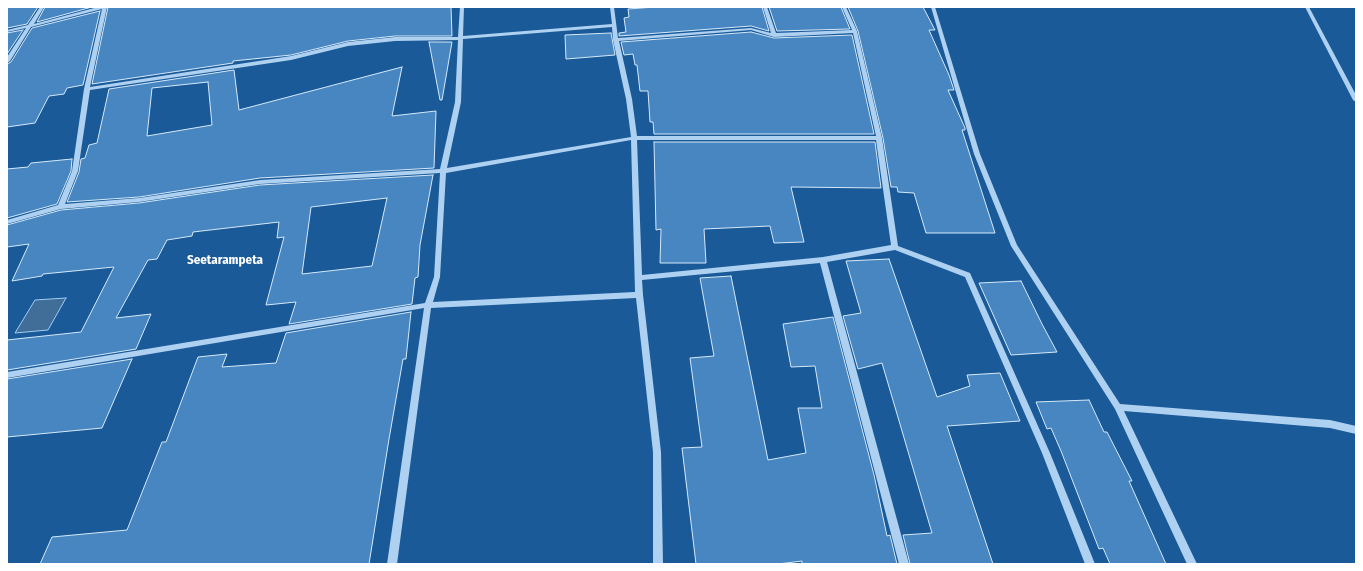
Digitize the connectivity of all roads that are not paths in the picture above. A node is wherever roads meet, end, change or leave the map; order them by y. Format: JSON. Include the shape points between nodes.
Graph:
{"nodes":[{"id":1,"x":42,"y":7,"type":"edge"},
{"id":2,"x":104,"y":7,"type":"edge"},
{"id":3,"x":462,"y":7,"type":"edge"},
{"id":4,"x":612,"y":7,"type":"edge"},
{"id":5,"x":765,"y":7,"type":"edge"},
{"id":6,"x":844,"y":7,"type":"edge"},
{"id":7,"x":933,"y":7,"type":"edge"},
{"id":8,"x":1307,"y":7,"type":"edge"},
{"id":9,"x":30,"y":26,"type":"junction"},
{"id":10,"x":613,"y":26,"type":"junction"},
{"id":11,"x":7,"y":30,"type":"edge"},
{"id":12,"x":855,"y":31,"type":"junction"},
{"id":13,"x":774,"y":35,"type":"junction"},
{"id":14,"x":461,"y":38,"type":"junction"},
{"id":15,"x":616,"y":40,"type":"junction"},
{"id":16,"x":7,"y":61,"type":"edge"},
{"id":17,"x":87,"y":89,"type":"junction"},
{"id":18,"x":1356,"y":100,"type":"edge"},
{"id":19,"x":634,"y":138,"type":"junction"},
{"id":20,"x":879,"y":138,"type":"junction"},
{"id":21,"x":443,"y":170,"type":"junction"},
{"id":22,"x":61,"y":207,"type":"junction"},
{"id":23,"x":7,"y":222,"type":"edge"},
{"id":24,"x":894,"y":247,"type":"junction"},
{"id":25,"x":823,"y":260,"type":"junction"},
{"id":26,"x":638,"y":278,"type":"junction"},
{"id":27,"x":639,"y":295,"type":"junction"},
{"id":28,"x":428,"y":305,"type":"junction"},
{"id":29,"x":7,"y":374,"type":"edge"},
{"id":30,"x":1118,"y":407,"type":"junction"},
{"id":31,"x":1356,"y":430,"type":"edge"},
{"id":32,"x":392,"y":564,"type":"edge"},
{"id":33,"x":658,"y":564,"type":"edge"},
{"id":34,"x":904,"y":564,"type":"edge"},
{"id":35,"x":1090,"y":564,"type":"edge"},
{"id":36,"x":1192,"y":564,"type":"edge"}],
"edges":[{"from":1,"to":9,"type":"street"},
{"from":2,"to":9,"type":"street"},
{"from":2,"to":17,"type":"street"},
{"from":3,"to":14,"type":"street"},
{"from":4,"to":10,"type":"street"},
{"from":5,"to":13,"type":"street"},
{"from":6,"to":12,"type":"street"},
{"from":7,"to":30,"type":"street","via":[[977,154],[1014,246]]},
{"from":8,"to":18,"type":"street"},
{"from":9,"to":11,"type":"street"},
{"from":9,"to":16,"type":"street"},
{"from":10,"to":14,"type":"street"},
{"from":10,"to":15,"type":"street"},
{"from":12,"to":13,"type":"street"},
{"from":12,"to":20,"type":"street"},
{"from":13,"to":15,"type":"street","via":[[751,29]]},
{"from":14,"to":17,"type":"street","via":[[395,39],[348,44],[291,58]]},
{"from":14,"to":21,"type":"street","via":[[458,102]]},
{"from":15,"to":19,"type":"street","via":[[629,99]]},
{"from":17,"to":22,"type":"street","via":[[75,171]]},
{"from":19,"to":20,"type":"street"},
{"from":19,"to":21,"type":"street"},
{"from":19,"to":26,"type":"street"},
{"from":20,"to":24,"type":"street"},
{"from":21,"to":22,"type":"street","via":[[260,182],[139,200]]},
{"from":21,"to":28,"type":"street","via":[[437,277]]},
{"from":22,"to":23,"type":"street"},
{"from":24,"to":25,"type":"street"},
{"from":24,"to":35,"type":"street","via":[[968,275],[1046,453]]},
{"from":25,"to":26,"type":"street"},
{"from":25,"to":34,"type":"street"},
{"from":26,"to":27,"type":"street"},
{"from":27,"to":28,"type":"street"},
{"from":27,"to":33,"type":"street","via":[[656,452]]},
{"from":28,"to":29,"type":"street"},
{"from":28,"to":32,"type":"street"},
{"from":30,"to":31,"type":"street","via":[[1330,424]]},
{"from":30,"to":36,"type":"street"}]}
